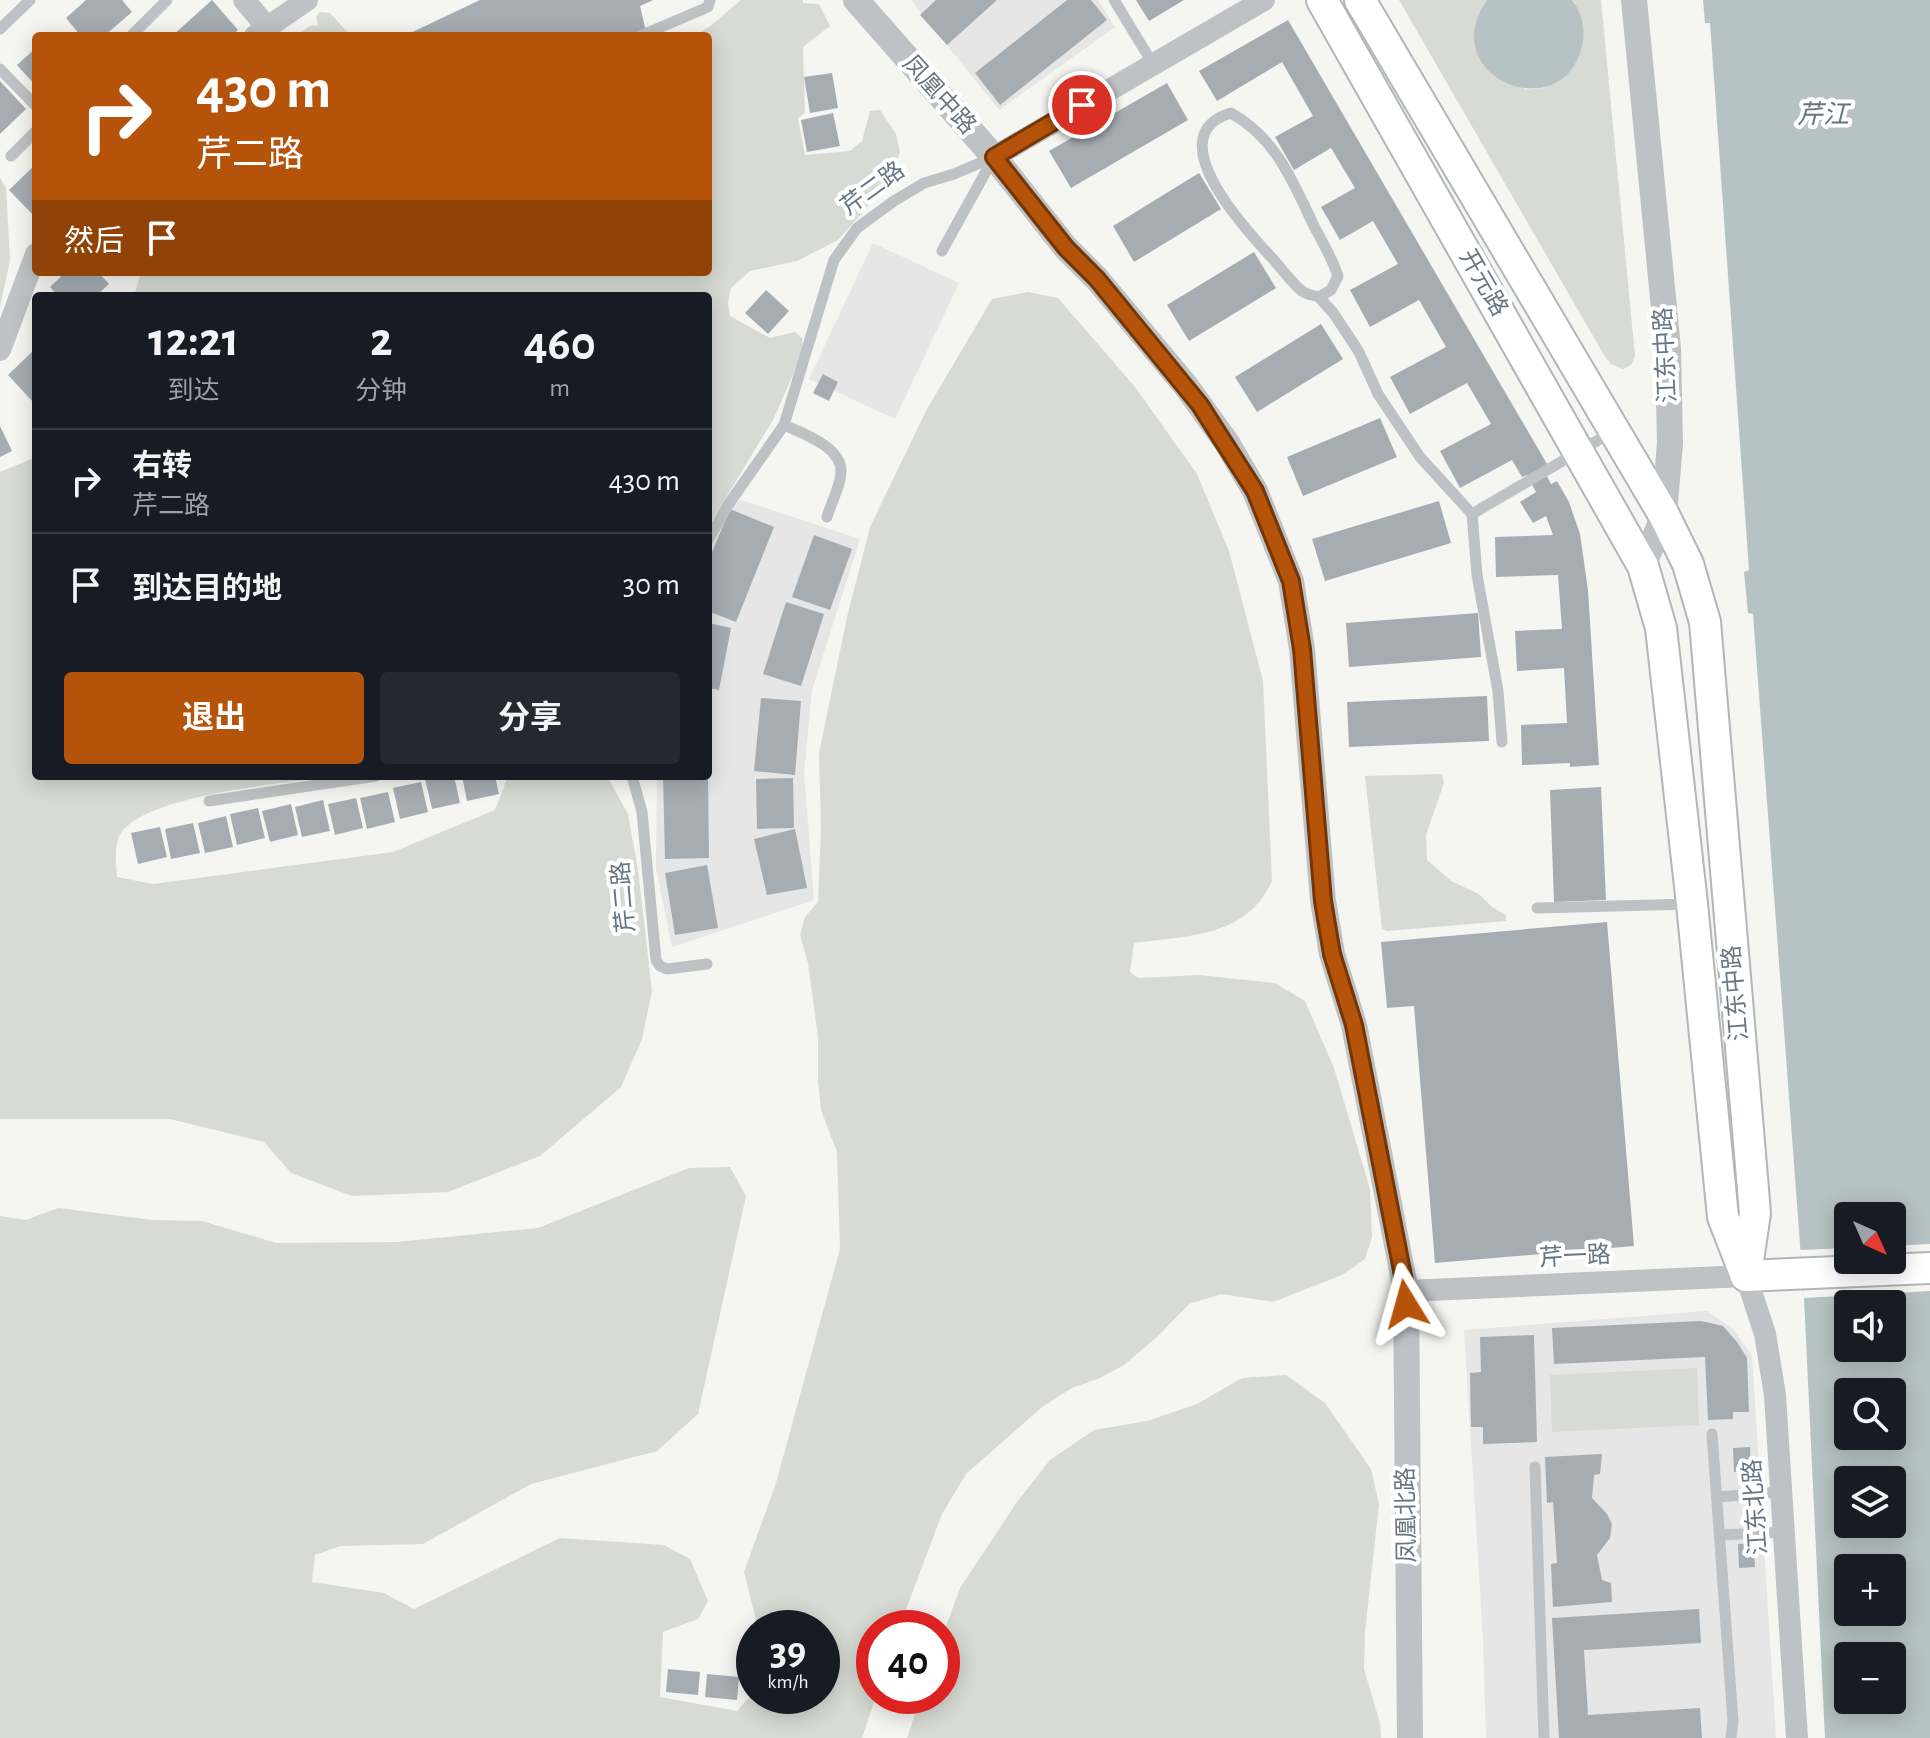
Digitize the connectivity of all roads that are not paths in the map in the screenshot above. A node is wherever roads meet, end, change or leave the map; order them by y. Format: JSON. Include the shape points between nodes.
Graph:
{"nodes":[{"id":1,"x":30,"y":0,"type":"edge"},
{"id":2,"x":167,"y":0,"type":"edge"},
{"id":3,"x":244,"y":0,"type":"edge"},
{"id":4,"x":307,"y":0,"type":"edge"},
{"id":5,"x":710,"y":0,"type":"edge"},
{"id":6,"x":856,"y":0,"type":"edge"},
{"id":7,"x":1114,"y":0,"type":"edge"},
{"id":8,"x":1264,"y":0,"type":"edge"},
{"id":9,"x":1322,"y":0,"type":"edge"},
{"id":10,"x":1360,"y":0,"type":"edge"},
{"id":11,"x":1634,"y":0,"type":"edge"},
{"id":12,"x":0,"y":29,"type":"edge"},
{"id":13,"x":261,"y":31,"type":"edge"},
{"id":14,"x":135,"y":32,"type":"edge"},
{"id":15,"x":649,"y":32,"type":"edge"},
{"id":16,"x":1153,"y":64,"type":"junction"},
{"id":17,"x":0,"y":69,"type":"edge"},
{"id":18,"x":32,"y":102,"type":"edge"},
{"id":19,"x":32,"y":135,"type":"edge"},
{"id":20,"x":11,"y":156,"type":"dead end"},
{"id":21,"x":994,"y":157,"type":"junction"},
{"id":22,"x":942,"y":251,"type":"dead end"},
{"id":23,"x":32,"y":265,"type":"edge"},
{"id":24,"x":1319,"y":297,"type":"junction"},
{"id":25,"x":0,"y":350,"type":"edge"},
{"id":26,"x":784,"y":425,"type":"junction"},
{"id":27,"x":1613,"y":432,"type":"junction"},
{"id":28,"x":1579,"y":451,"type":"junction"},
{"id":29,"x":1472,"y":514,"type":"junction"},
{"id":30,"x":1664,"y":515,"type":"junction"},
{"id":31,"x":827,"y":517,"type":"dead end"},
{"id":32,"x":712,"y":533,"type":"edge"},
{"id":33,"x":1643,"y":566,"type":"junction"},
{"id":34,"x":1502,"y":742,"type":"dead end"},
{"id":35,"x":349,"y":780,"type":"edge"},
{"id":36,"x":633,"y":780,"type":"edge"},
{"id":37,"x":209,"y":801,"type":"dead end"},
{"id":38,"x":1692,"y":904,"type":"junction"},
{"id":39,"x":1537,"y":908,"type":"dead end"},
{"id":40,"x":707,"y":964,"type":"dead end"},
{"id":41,"x":1930,"y":1268,"type":"edge"},
{"id":42,"x":1746,"y":1276,"type":"junction"},
{"id":43,"x":1406,"y":1291,"type":"junction"},
{"id":44,"x":1712,"y":1434,"type":"dead end"},
{"id":45,"x":1535,"y":1467,"type":"dead end"},
{"id":46,"x":1781,"y":1492,"type":"junction"},
{"id":47,"x":1717,"y":1497,"type":"junction"},
{"id":48,"x":1783,"y":1532,"type":"junction"},
{"id":49,"x":1720,"y":1535,"type":"junction"},
{"id":50,"x":1410,"y":1738,"type":"edge"},
{"id":51,"x":1544,"y":1738,"type":"edge"},
{"id":52,"x":1731,"y":1738,"type":"edge"},
{"id":53,"x":1797,"y":1738,"type":"edge"}],
"edges":[{"from":1,"to":12,"type":"lane"},
{"from":2,"to":14,"type":"lane"},
{"from":3,"to":13,"type":"street"},
{"from":4,"to":13,"type":"street"},
{"from":5,"to":15,"type":"lane","via":[[708,7]]},
{"from":6,"to":21,"type":"street","name":"凤凰中路"},
{"from":7,"to":16,"type":"lane"},
{"from":8,"to":16,"type":"street","name":"芹二路"},
{"from":9,"to":28,"type":"main road","name":"开元路"},
{"from":10,"to":27,"type":"main road","name":"开元路"},
{"from":11,"to":30,"type":"street","name":"江东中路","via":[[1668,349],[1670,443]]},
{"from":16,"to":21,"type":"street","name":"芹二路"},
{"from":17,"to":18,"type":"lane"},
{"from":19,"to":20,"type":"lane"},
{"from":21,"to":22,"type":"lane"},
{"from":21,"to":26,"type":"lane","name":"芹二路","via":[[924,183],[857,228],[834,260]]},
{"from":21,"to":43,"type":"street","name":"凤凰中路","via":[[1066,248],[1086,284],[1213,443],[1257,523],[1276,574],[1306,697],[1332,954],[1354,1025]]},
{"from":23,"to":25,"type":"street"},
{"from":24,"to":24,"type":"lane","via":[[1331,290],[1338,276],[1283,162],[1268,140],[1243,120],[1231,113],[1216,118],[1205,131],[1202,153],[1208,175],[1253,238],[1304,294]]},
{"from":24,"to":29,"type":"lane","via":[[1359,352],[1378,394],[1420,457]]},
{"from":26,"to":31,"type":"lane","via":[[824,444],[840,464]]},
{"from":26,"to":32,"type":"lane","name":"芹二路"},
{"from":27,"to":28,"type":"lane"},
{"from":27,"to":30,"type":"main road","name":"开元路"},
{"from":28,"to":29,"type":"lane"},
{"from":28,"to":33,"type":"main road","name":"开元路"},
{"from":29,"to":34,"type":"lane"},
{"from":30,"to":33,"type":"street"},
{"from":30,"to":42,"type":"main road","name":"江东中路","via":[[1688,564],[1705,622],[1755,1213]]},
{"from":33,"to":38,"type":"main road","name":"江东中路","via":[[1661,628]]},
{"from":35,"to":37,"type":"lane"},
{"from":36,"to":40,"type":"lane","name":"芹二路","via":[[642,812],[656,960],[667,969]]},
{"from":38,"to":39,"type":"lane"},
{"from":38,"to":42,"type":"main road","name":"江东中路","via":[[1723,1217]]},
{"from":41,"to":42,"type":"main road"},
{"from":42,"to":43,"type":"street","name":"芹一路"},
{"from":42,"to":46,"type":"street","name":"江东北路","via":[[1765,1334],[1775,1395]]},
{"from":43,"to":50,"type":"street","name":"凤凰北路"},
{"from":44,"to":47,"type":"lane"},
{"from":45,"to":51,"type":"lane"},
{"from":46,"to":47,"type":"lane"},
{"from":46,"to":48,"type":"street","name":"江东北路"},
{"from":47,"to":49,"type":"lane"},
{"from":48,"to":49,"type":"lane"},
{"from":48,"to":53,"type":"street","name":"江东北路"},
{"from":49,"to":52,"type":"lane"}]}
